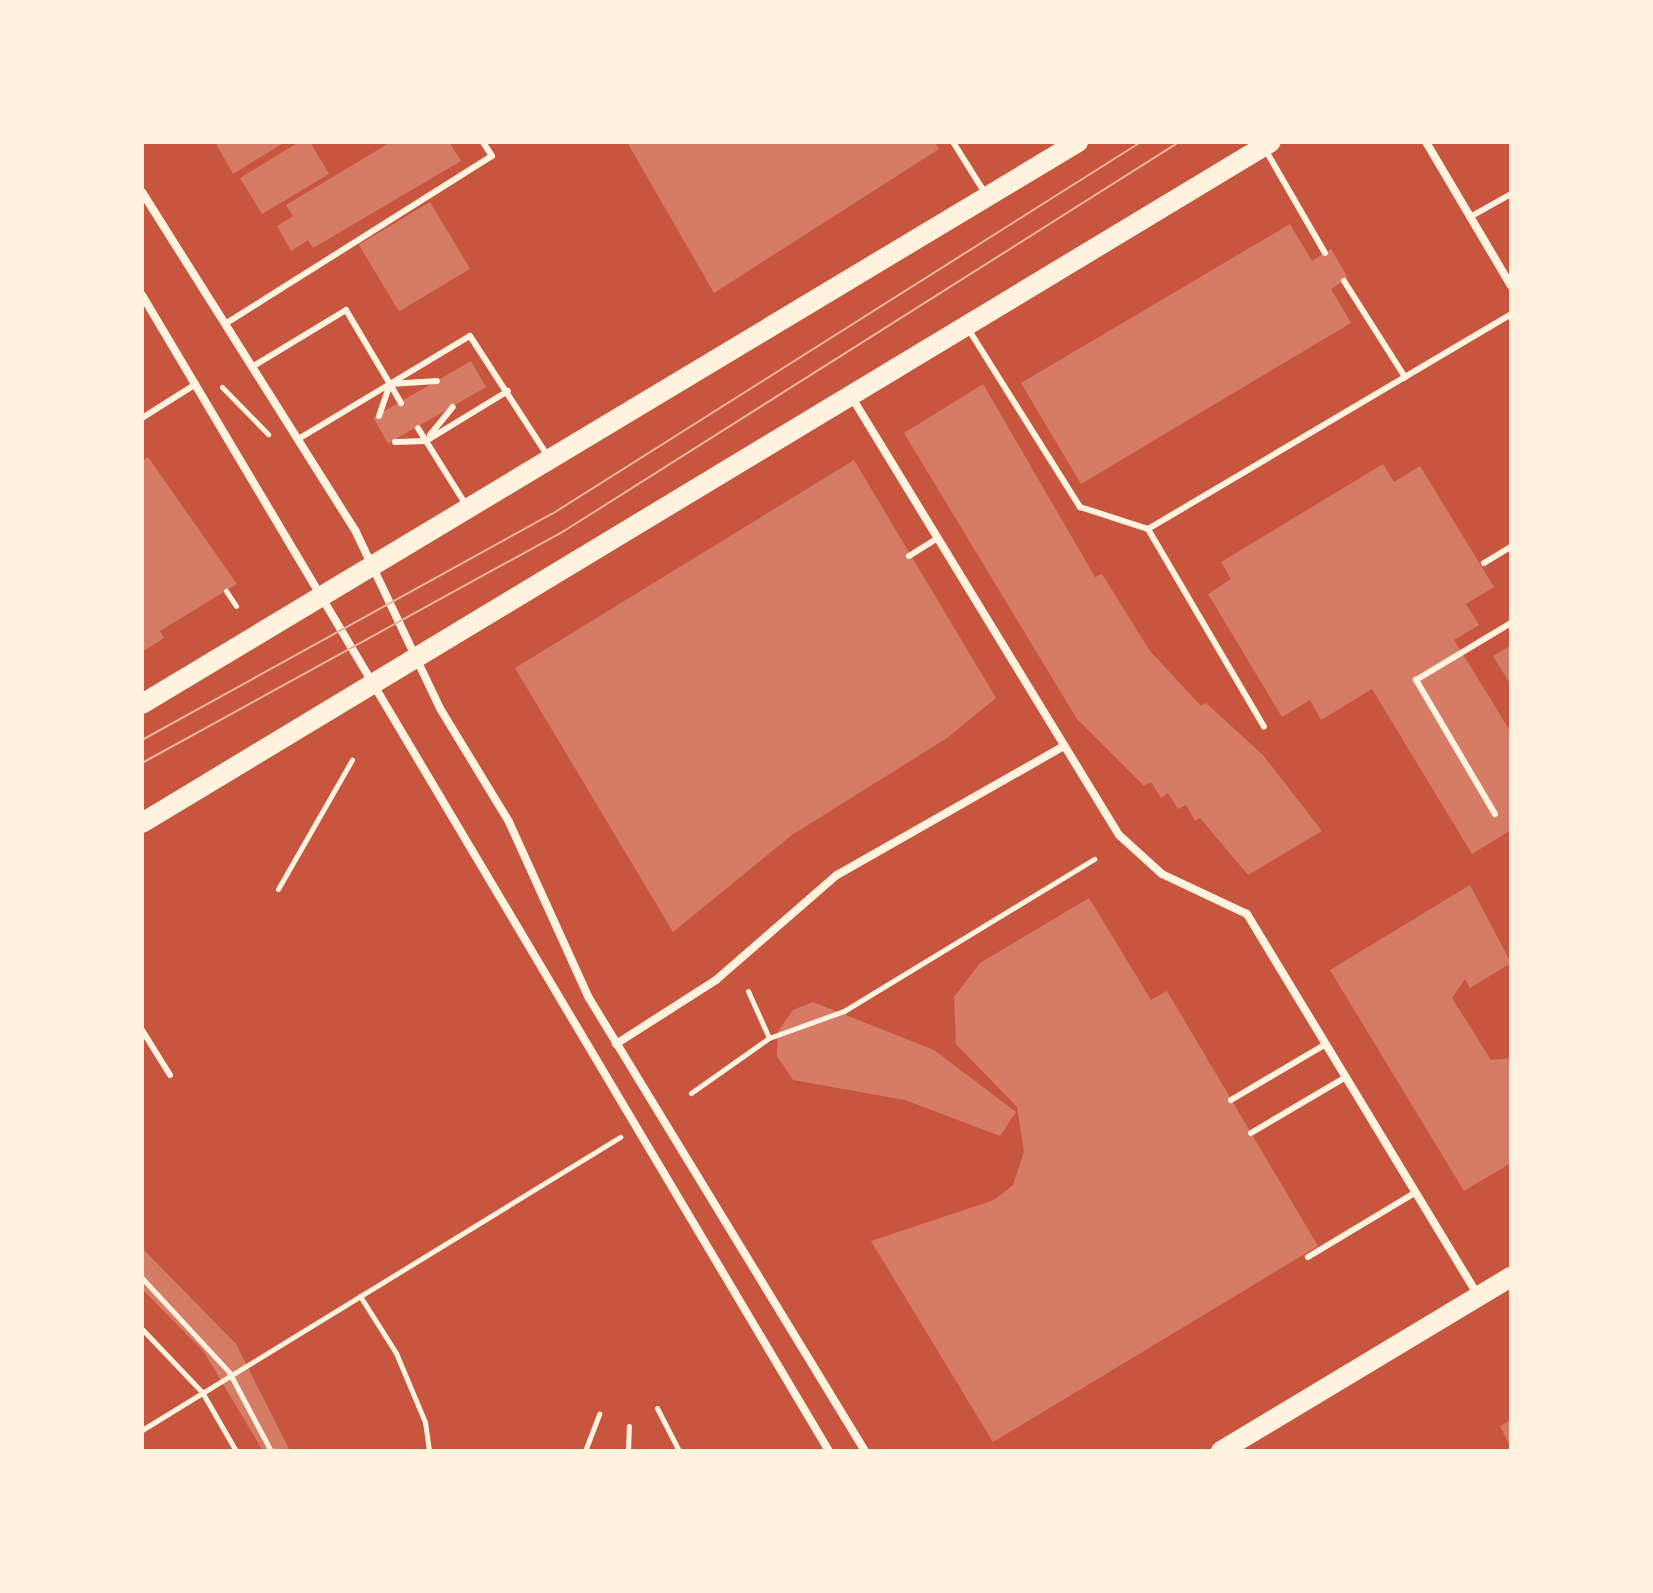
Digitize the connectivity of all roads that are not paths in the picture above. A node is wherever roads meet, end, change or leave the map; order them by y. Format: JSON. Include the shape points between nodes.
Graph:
{"nodes":[{"id":1,"x":483,"y":142,"type":"edge"},
{"id":2,"x":953,"y":142,"type":"edge"},
{"id":3,"x":1078,"y":142,"type":"edge"},
{"id":4,"x":1426,"y":142,"type":"edge"},
{"id":5,"x":1268,"y":144,"type":"edge"},
{"id":6,"x":142,"y":192,"type":"edge"},
{"id":7,"x":1511,"y":194,"type":"edge"},
{"id":8,"x":988,"y":198,"type":"junction"},
{"id":9,"x":1470,"y":217,"type":"junction"},
{"id":10,"x":1325,"y":253,"type":"dead end"},
{"id":11,"x":1344,"y":281,"type":"dead end"},
{"id":12,"x":1510,"y":281,"type":"edge"},
{"id":13,"x":142,"y":295,"type":"edge"},
{"id":14,"x":1511,"y":314,"type":"edge"},
{"id":15,"x":965,"y":324,"type":"junction"},
{"id":16,"x":224,"y":325,"type":"junction"},
{"id":17,"x":251,"y":368,"type":"junction"},
{"id":18,"x":1405,"y":377,"type":"junction"},
{"id":19,"x":437,"y":381,"type":"dead end"},
{"id":20,"x":196,"y":384,"type":"junction"},
{"id":21,"x":390,"y":384,"type":"junction"},
{"id":22,"x":508,"y":391,"type":"junction"},
{"id":23,"x":851,"y":395,"type":"junction"},
{"id":24,"x":401,"y":403,"type":"dead end"},
{"id":25,"x":453,"y":407,"type":"dead end"},
{"id":26,"x":379,"y":416,"type":"dead end"},
{"id":27,"x":142,"y":418,"type":"edge"},
{"id":28,"x":418,"y":428,"type":"dead end"},
{"id":29,"x":300,"y":438,"type":"junction"},
{"id":30,"x":426,"y":441,"type":"junction"},
{"id":31,"x":395,"y":442,"type":"dead end"},
{"id":32,"x":551,"y":461,"type":"junction"},
{"id":33,"x":470,"y":511,"type":"junction"},
{"id":34,"x":1148,"y":529,"type":"junction"},
{"id":35,"x":938,"y":538,"type":"junction"},
{"id":36,"x":1511,"y":547,"type":"edge"},
{"id":37,"x":909,"y":556,"type":"dead end"},
{"id":38,"x":1484,"y":563,"type":"dead end"},
{"id":39,"x":374,"y":570,"type":"junction"},
{"id":40,"x":321,"y":600,"type":"junction"},
{"id":41,"x":1511,"y":623,"type":"edge"},
{"id":42,"x":417,"y":659,"type":"junction"},
{"id":43,"x":371,"y":687,"type":"junction"},
{"id":44,"x":142,"y":704,"type":"edge"},
{"id":45,"x":1264,"y":727,"type":"dead end"},
{"id":46,"x":1064,"y":746,"type":"junction"},
{"id":47,"x":1495,"y":814,"type":"dead end"},
{"id":48,"x":142,"y":823,"type":"edge"},
{"id":49,"x":142,"y":1030,"type":"edge"},
{"id":50,"x":616,"y":1044,"type":"junction"},
{"id":51,"x":1326,"y":1044,"type":"junction"},
{"id":52,"x":170,"y":1075,"type":"dead end"},
{"id":53,"x":1346,"y":1077,"type":"junction"},
{"id":54,"x":1231,"y":1100,"type":"dead end"},
{"id":55,"x":1251,"y":1133,"type":"dead end"},
{"id":56,"x":1416,"y":1192,"type":"junction"},
{"id":57,"x":1308,"y":1257,"type":"dead end"},
{"id":58,"x":1511,"y":1277,"type":"edge"},
{"id":59,"x":1479,"y":1296,"type":"junction"},
{"id":60,"x":829,"y":1451,"type":"edge"},
{"id":61,"x":865,"y":1451,"type":"edge"},
{"id":62,"x":1221,"y":1451,"type":"edge"}],
"edges":[{"from":1,"to":16,"type":"lane","via":[[492,156]]},
{"from":2,"to":8,"type":"lane"},
{"from":3,"to":8,"type":"main road"},
{"from":4,"to":9,"type":"street"},
{"from":5,"to":10,"type":"lane"},
{"from":5,"to":15,"type":"main road"},
{"from":6,"to":16,"type":"street"},
{"from":7,"to":9,"type":"lane"},
{"from":8,"to":32,"type":"main road"},
{"from":9,"to":12,"type":"street"},
{"from":11,"to":18,"type":"lane"},
{"from":13,"to":20,"type":"street"},
{"from":14,"to":18,"type":"lane"},
{"from":15,"to":23,"type":"main road"},
{"from":15,"to":34,"type":"lane","via":[[1080,507]]},
{"from":16,"to":17,"type":"street"},
{"from":17,"to":21,"type":"lane","via":[[346,310]]},
{"from":17,"to":29,"type":"street"},
{"from":18,"to":34,"type":"lane"},
{"from":19,"to":21,"type":"lane"},
{"from":20,"to":27,"type":"lane"},
{"from":20,"to":40,"type":"street"},
{"from":21,"to":22,"type":"lane","via":[[470,336]]},
{"from":21,"to":24,"type":"lane"},
{"from":21,"to":26,"type":"lane"},
{"from":21,"to":29,"type":"lane"},
{"from":22,"to":30,"type":"lane"},
{"from":22,"to":32,"type":"lane"},
{"from":23,"to":35,"type":"street"},
{"from":23,"to":42,"type":"main road"},
{"from":25,"to":30,"type":"lane"},
{"from":28,"to":30,"type":"lane"},
{"from":29,"to":39,"type":"street"},
{"from":30,"to":31,"type":"lane"},
{"from":30,"to":33,"type":"lane"},
{"from":32,"to":33,"type":"main road"},
{"from":33,"to":39,"type":"main road"},
{"from":34,"to":45,"type":"lane"},
{"from":35,"to":37,"type":"lane"},
{"from":35,"to":46,"type":"street"},
{"from":36,"to":38,"type":"lane"},
{"from":39,"to":40,"type":"main road"},
{"from":39,"to":42,"type":"street"},
{"from":40,"to":43,"type":"street"},
{"from":40,"to":44,"type":"main road"},
{"from":41,"to":47,"type":"lane","via":[[1416,680]]},
{"from":42,"to":43,"type":"main road"},
{"from":42,"to":50,"type":"street","via":[[509,822]]},
{"from":43,"to":48,"type":"main road"},
{"from":43,"to":60,"type":"street"},
{"from":46,"to":50,"type":"street","via":[[837,875],[716,980]]},
{"from":46,"to":51,"type":"street","via":[[1139,858],[1247,914]]},
{"from":49,"to":52,"type":"lane"},
{"from":50,"to":61,"type":"street"},
{"from":51,"to":53,"type":"street"},
{"from":51,"to":54,"type":"lane"},
{"from":53,"to":55,"type":"lane"},
{"from":53,"to":56,"type":"street"},
{"from":56,"to":57,"type":"lane"},
{"from":56,"to":59,"type":"street"},
{"from":58,"to":59,"type":"main road"},
{"from":59,"to":62,"type":"main road"}]}
